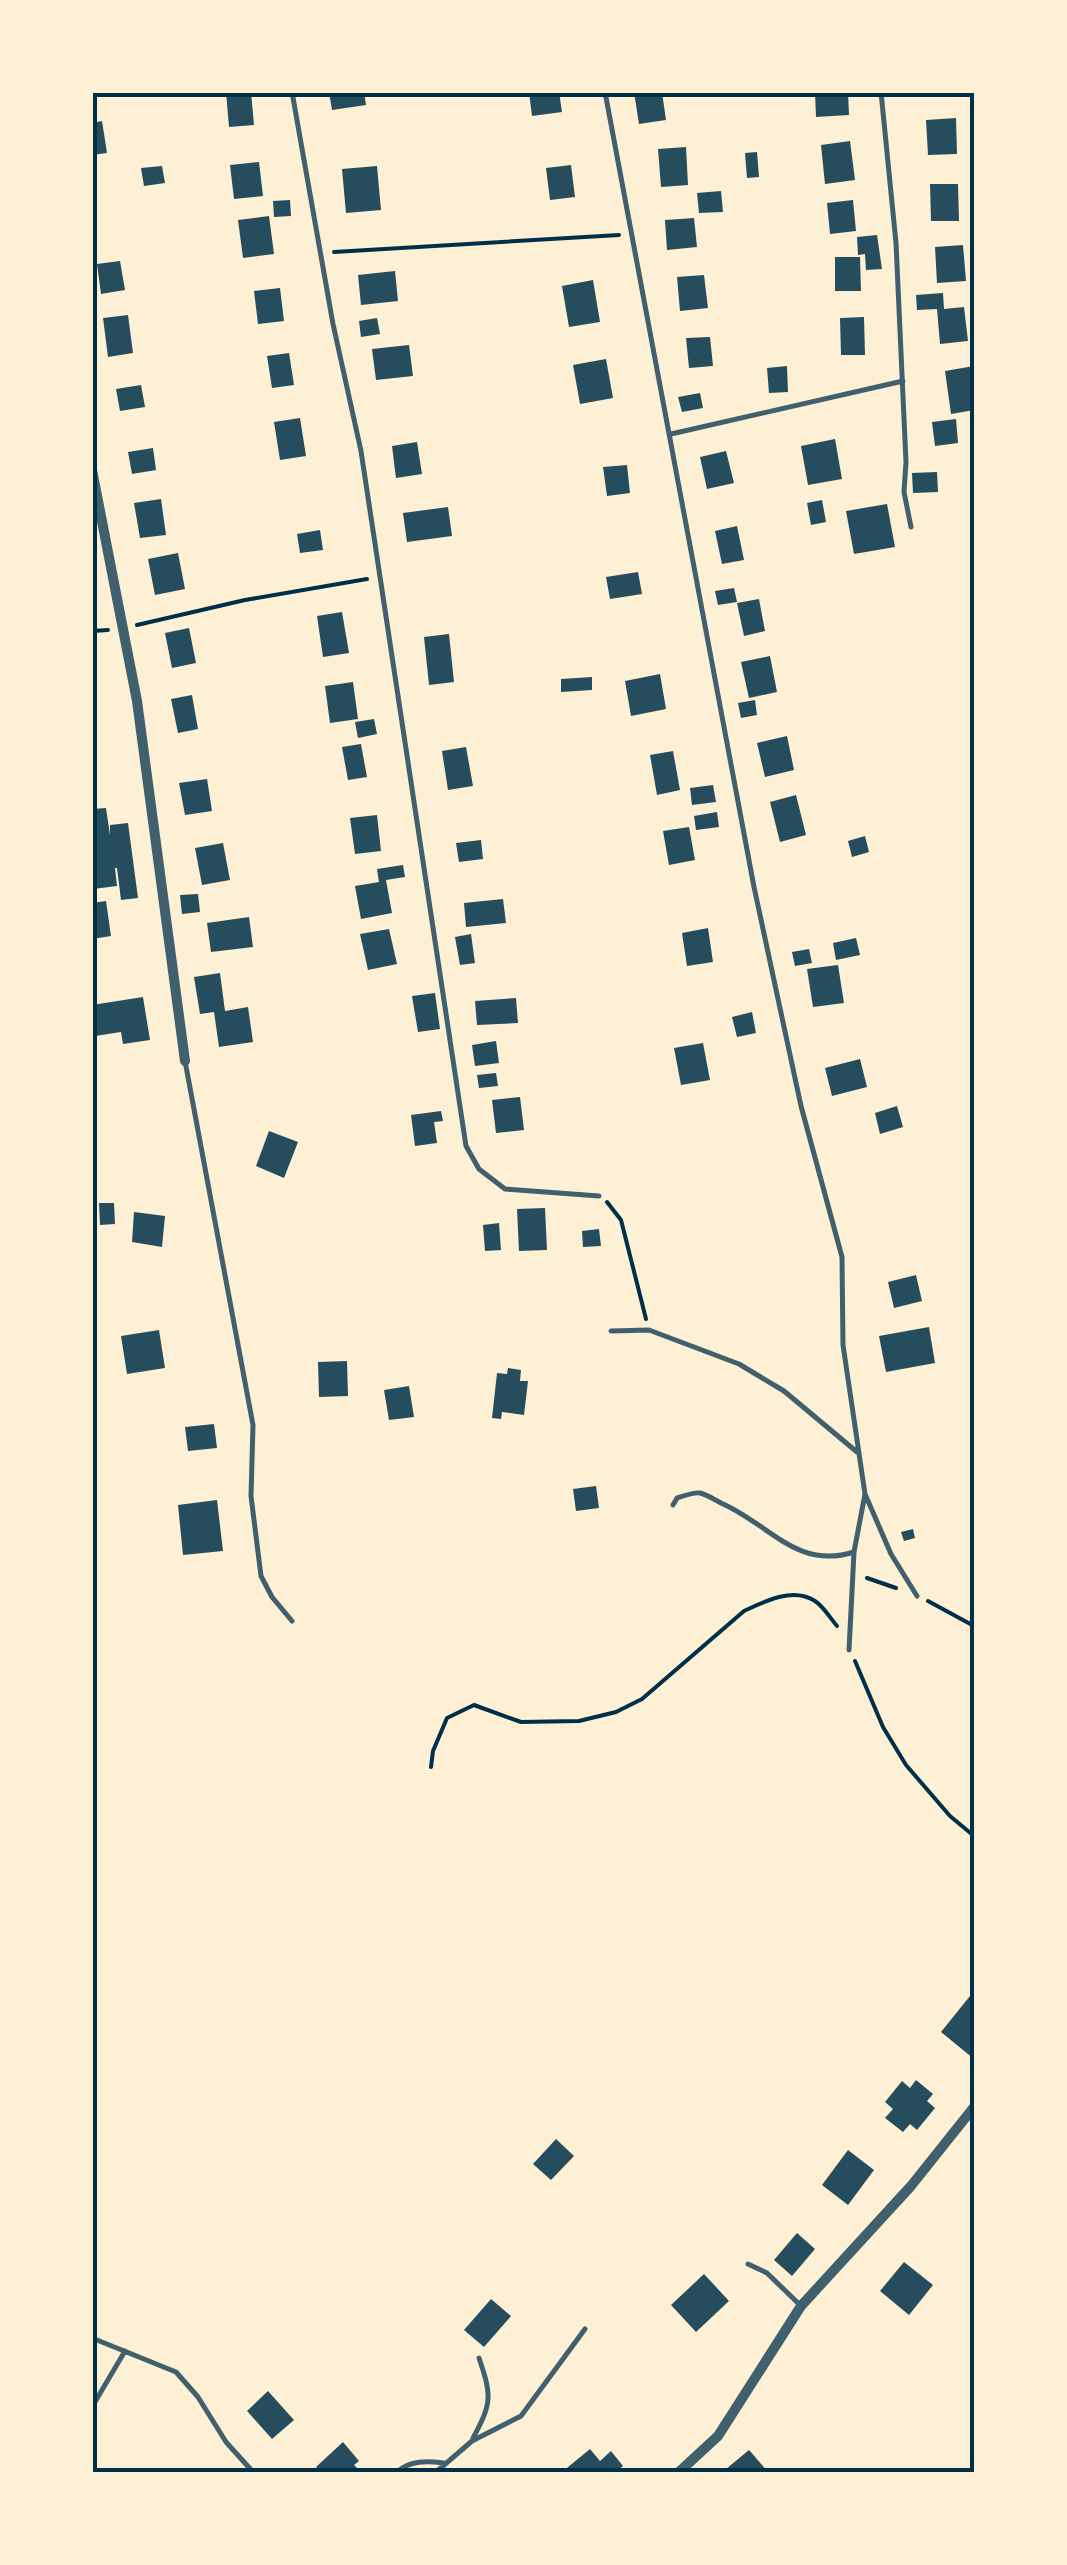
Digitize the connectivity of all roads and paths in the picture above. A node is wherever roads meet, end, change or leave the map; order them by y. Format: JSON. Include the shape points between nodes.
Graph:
{"nodes":[{"id":1,"x":292,"y":92,"type":"edge"},
{"id":2,"x":605,"y":92,"type":"edge"},
{"id":3,"x":882,"y":92,"type":"edge"},
{"id":4,"x":632,"y":234,"type":"junction"},
{"id":5,"x":320,"y":252,"type":"junction"},
{"id":6,"x":903,"y":381,"type":"junction"},
{"id":7,"x":670,"y":434,"type":"junction"},
{"id":8,"x":92,"y":470,"type":"edge"},
{"id":9,"x":910,"y":527,"type":"dead end"},
{"id":10,"x":380,"y":578,"type":"junction"},
{"id":11,"x":124,"y":628,"type":"junction"},
{"id":12,"x":92,"y":631,"type":"edge"},
{"id":13,"x":185,"y":1061,"type":"joint"},
{"id":14,"x":600,"y":1196,"type":"joint"},
{"id":15,"x":649,"y":1330,"type":"junction"},
{"id":16,"x":610,"y":1331,"type":"dead end"},
{"id":17,"x":857,"y":1452,"type":"junction"},
{"id":18,"x":865,"y":1494,"type":"junction"},
{"id":19,"x":673,"y":1505,"type":"dead end"},
{"id":20,"x":854,"y":1552,"type":"junction"},
{"id":21,"x":916,"y":1596,"type":"dead end"},
{"id":22,"x":292,"y":1621,"type":"dead end"},
{"id":23,"x":850,"y":1650,"type":"junction"},
{"id":24,"x":431,"y":1767,"type":"dead end"},
{"id":25,"x":974,"y":1836,"type":"edge"},
{"id":26,"x":974,"y":2107,"type":"edge"},
{"id":27,"x":748,"y":2264,"type":"dead end"},
{"id":28,"x":802,"y":2306,"type":"junction"},
{"id":29,"x":585,"y":2329,"type":"dead end"},
{"id":30,"x":92,"y":2338,"type":"edge"},
{"id":31,"x":125,"y":2351,"type":"junction"},
{"id":32,"x":479,"y":2358,"type":"dead end"},
{"id":33,"x":92,"y":2407,"type":"edge"},
{"id":34,"x":472,"y":2441,"type":"junction"},
{"id":35,"x":444,"y":2463,"type":"junction"},
{"id":36,"x":253,"y":2472,"type":"edge"},
{"id":37,"x":397,"y":2472,"type":"edge"},
{"id":38,"x":436,"y":2472,"type":"edge"},
{"id":39,"x":679,"y":2472,"type":"edge"}],
"edges":[{"from":1,"to":5,"type":"lane"},
{"from":2,"to":4,"type":"lane"},
{"from":3,"to":6,"type":"lane"},
{"from":4,"to":5,"type":"path"},
{"from":4,"to":7,"type":"lane"},
{"from":5,"to":10,"type":"lane"},
{"from":6,"to":7,"type":"lane"},
{"from":6,"to":9,"type":"lane"},
{"from":7,"to":17,"type":"lane","via":[[754,888],[842,1257],[843,1345]]},
{"from":8,"to":11,"type":"street"},
{"from":10,"to":11,"type":"path"},
{"from":10,"to":14,"type":"lane","via":[[466,1146],[479,1169],[504,1189]]},
{"from":11,"to":12,"type":"path"},
{"from":11,"to":13,"type":"street"},
{"from":13,"to":22,"type":"lane","via":[[253,1426],[251,1496],[261,1576]]},
{"from":14,"to":15,"type":"path","via":[[622,1220]]},
{"from":15,"to":16,"type":"lane"},
{"from":15,"to":17,"type":"lane","via":[[739,1364]]},
{"from":17,"to":18,"type":"lane"},
{"from":18,"to":20,"type":"lane"},
{"from":18,"to":21,"type":"lane"},
{"from":19,"to":20,"type":"lane","via":[[700,1493],[818,1558]]},
{"from":20,"to":23,"type":"lane"},
{"from":23,"to":24,"type":"path","via":[[814,1600],[788,1594],[744,1611],[642,1700],[616,1712],[522,1722],[474,1706],[447,1718]]},
{"from":23,"to":25,"type":"path","via":[[906,1765]]},
{"from":26,"to":28,"type":"street"},
{"from":27,"to":28,"type":"lane"},
{"from":28,"to":39,"type":"street","via":[[718,2436]]},
{"from":29,"to":34,"type":"lane","via":[[521,2416]]},
{"from":30,"to":31,"type":"lane"},
{"from":31,"to":33,"type":"lane"},
{"from":31,"to":36,"type":"lane","via":[[176,2372]]},
{"from":32,"to":34,"type":"lane","via":[[490,2390]]},
{"from":34,"to":35,"type":"lane"},
{"from":35,"to":37,"type":"lane","via":[[424,2460]]},
{"from":35,"to":38,"type":"lane"}]}
